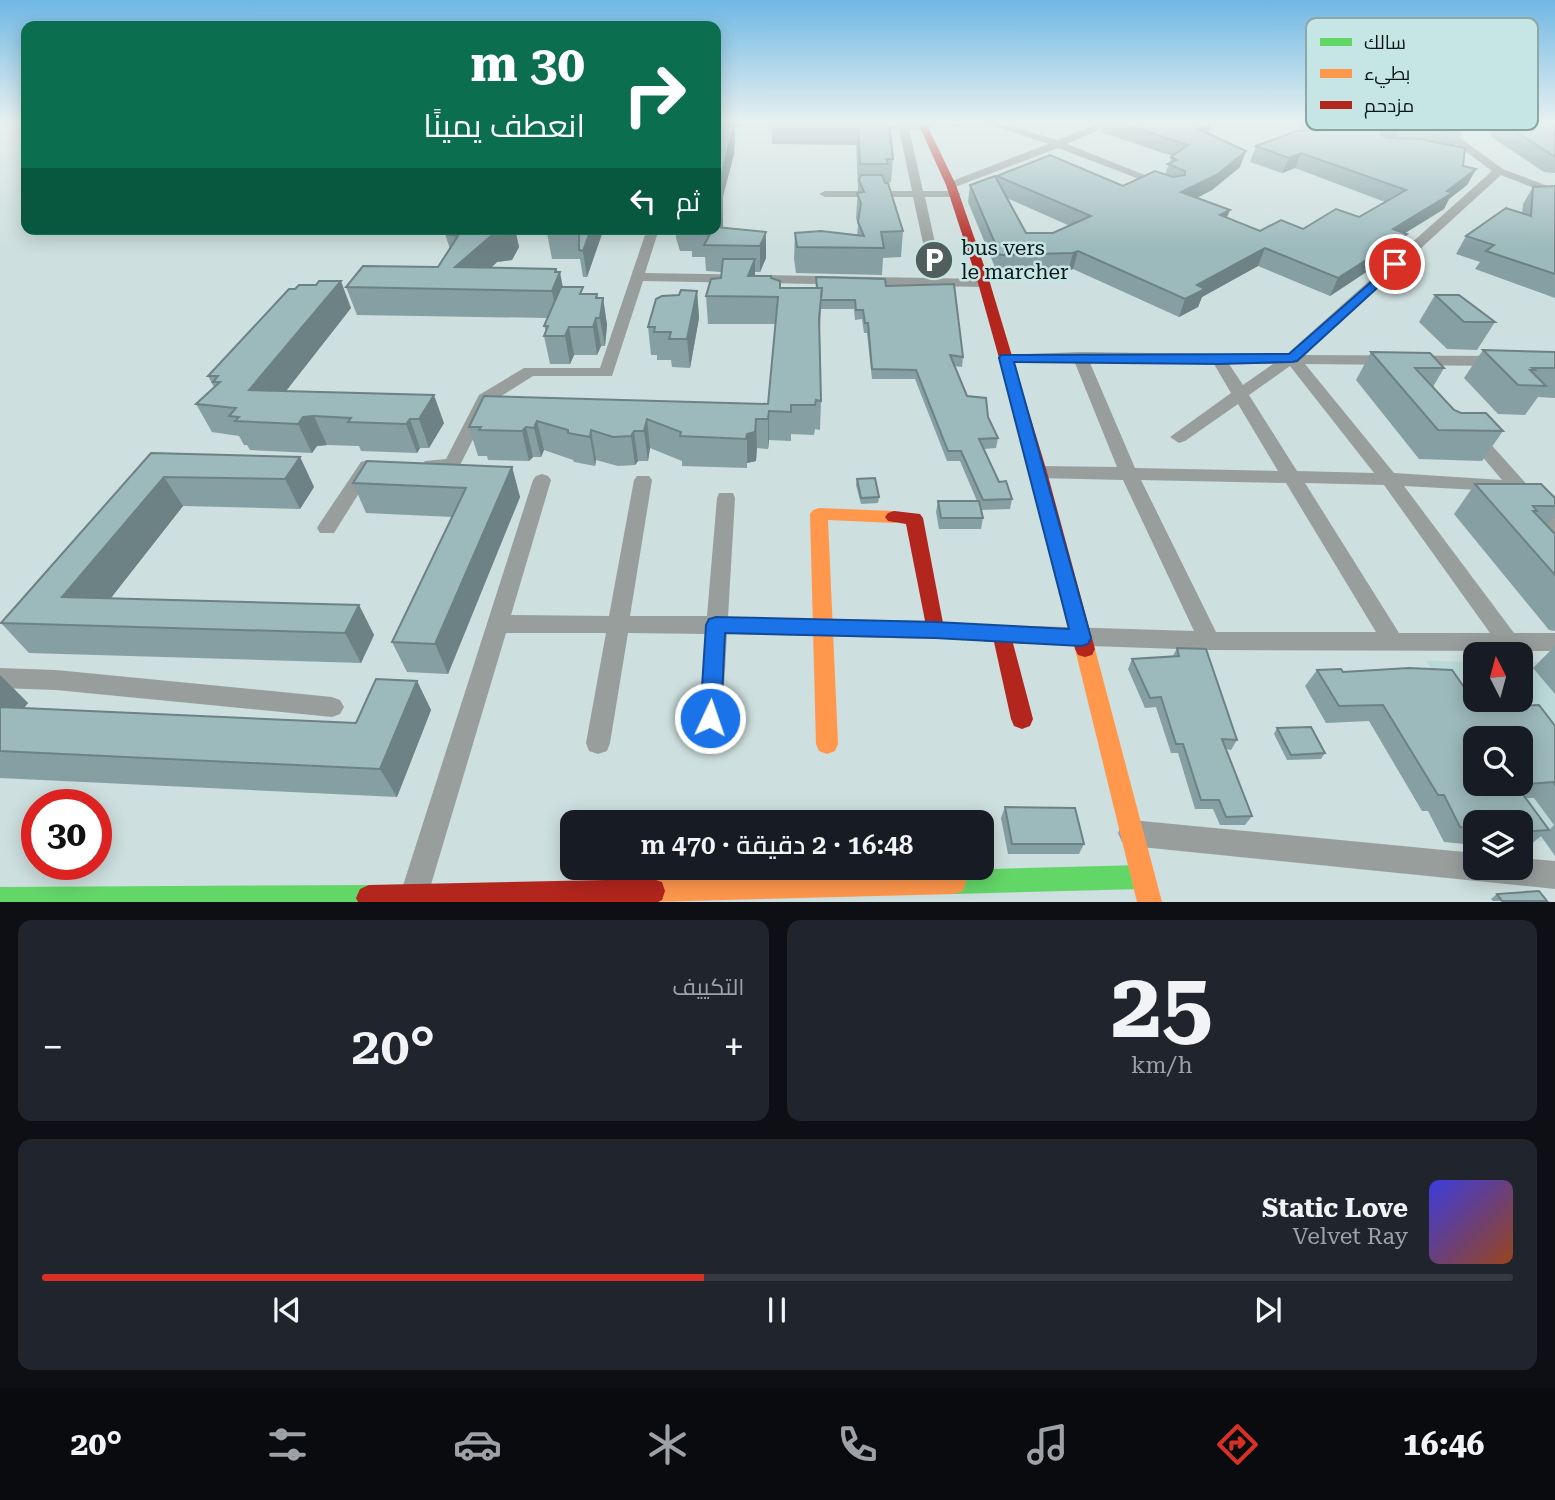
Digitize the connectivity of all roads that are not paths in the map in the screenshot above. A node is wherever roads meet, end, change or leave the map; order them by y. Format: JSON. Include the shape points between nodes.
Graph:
{"nodes":[{"id":1,"x":912,"y":165,"type":"edge"},
{"id":2,"x":942,"y":165,"type":"edge"},
{"id":3,"x":1010,"y":165,"type":"edge"},
{"id":4,"x":1112,"y":165,"type":"edge"},
{"id":5,"x":1487,"y":165,"type":"edge"},
{"id":6,"x":1491,"y":165,"type":"edge"},
{"id":7,"x":1494,"y":167,"type":"junction"},
{"id":8,"x":1173,"y":189,"type":"edge"},
{"id":9,"x":953,"y":190,"type":"junction"},
{"id":10,"x":1555,"y":193,"type":"edge"},
{"id":11,"x":825,"y":194,"type":"dead end"},
{"id":12,"x":918,"y":194,"type":"junction"},
{"id":13,"x":651,"y":235,"type":"edge"},
{"id":14,"x":929,"y":243,"type":"dead end"},
{"id":15,"x":638,"y":277,"type":"junction"},
{"id":16,"x":984,"y":283,"type":"junction"},
{"id":17,"x":1080,"y":357,"type":"junction"},
{"id":18,"x":1006,"y":358,"type":"junction"},
{"id":19,"x":1292,"y":358,"type":"junction"},
{"id":20,"x":1406,"y":359,"type":"junction"},
{"id":21,"x":1219,"y":360,"type":"junction"},
{"id":22,"x":1514,"y":361,"type":"edge"},
{"id":23,"x":1423,"y":379,"type":"edge"},
{"id":24,"x":1241,"y":395,"type":"junction"},
{"id":25,"x":1458,"y":418,"type":"edge"},
{"id":26,"x":1178,"y":437,"type":"dead end"},
{"id":27,"x":383,"y":463,"type":"edge"},
{"id":28,"x":410,"y":464,"type":"edge"},
{"id":29,"x":1039,"y":472,"type":"junction"},
{"id":30,"x":1129,"y":474,"type":"junction"},
{"id":31,"x":1293,"y":477,"type":"junction"},
{"id":32,"x":1388,"y":479,"type":"junction"},
{"id":33,"x":542,"y":480,"type":"dead end"},
{"id":34,"x":643,"y":480,"type":"dead end"},
{"id":35,"x":1518,"y":487,"type":"junction"},
{"id":36,"x":726,"y":498,"type":"dead end"},
{"id":37,"x":327,"y":528,"type":"dead end"},
{"id":38,"x":1555,"y":529,"type":"edge"},
{"id":39,"x":497,"y":624,"type":"junction"},
{"id":40,"x":617,"y":625,"type":"junction"},
{"id":41,"x":716,"y":625,"type":"junction"},
{"id":42,"x":821,"y":626,"type":"junction"},
{"id":43,"x":935,"y":630,"type":"junction"},
{"id":44,"x":1002,"y":634,"type":"junction"},
{"id":45,"x":1081,"y":638,"type":"junction"},
{"id":46,"x":1507,"y":640,"type":"junction"},
{"id":47,"x":1209,"y":641,"type":"junction"},
{"id":48,"x":1394,"y":641,"type":"junction"},
{"id":49,"x":1555,"y":642,"type":"edge"},
{"id":50,"x":0,"y":678,"type":"edge"},
{"id":51,"x":332,"y":707,"type":"dead end"},
{"id":52,"x":1022,"y":719,"type":"dead end"},
{"id":53,"x":709,"y":741,"type":"dead end"},
{"id":54,"x":598,"y":743,"type":"dead end"},
{"id":55,"x":827,"y":744,"type":"dead end"},
{"id":56,"x":1131,"y":833,"type":"junction"},
{"id":57,"x":1463,"y":866,"type":"edge"},
{"id":58,"x":1533,"y":873,"type":"edge"},
{"id":59,"x":1555,"y":875,"type":"edge"},
{"id":60,"x":1142,"y":877,"type":"junction"},
{"id":61,"x":413,"y":898,"type":"junction"},
{"id":62,"x":0,"y":900,"type":"edge"},
{"id":63,"x":1150,"y":901,"type":"edge"}],
"edges":[{"from":1,"to":12,"type":"street"},
{"from":2,"to":9,"type":"street"},
{"from":3,"to":9,"type":"street"},
{"from":4,"to":8,"type":"street"},
{"from":5,"to":7,"type":"street"},
{"from":6,"to":7,"type":"street"},
{"from":7,"to":10,"type":"street"},
{"from":7,"to":19,"type":"street"},
{"from":9,"to":12,"type":"street"},
{"from":9,"to":16,"type":"street"},
{"from":11,"to":12,"type":"street"},
{"from":12,"to":14,"type":"street"},
{"from":13,"to":15,"type":"street"},
{"from":15,"to":16,"type":"street","via":[[941,276]]},
{"from":15,"to":28,"type":"street","via":[[606,373],[530,371],[485,398],[452,465]]},
{"from":16,"to":18,"type":"street"},
{"from":17,"to":18,"type":"street"},
{"from":17,"to":21,"type":"street"},
{"from":17,"to":30,"type":"street"},
{"from":18,"to":29,"type":"street"},
{"from":19,"to":20,"type":"street"},
{"from":19,"to":21,"type":"street"},
{"from":19,"to":24,"type":"street"},
{"from":19,"to":32,"type":"street"},
{"from":20,"to":22,"type":"street"},
{"from":20,"to":23,"type":"street"},
{"from":21,"to":24,"type":"street"},
{"from":24,"to":26,"type":"street"},
{"from":24,"to":31,"type":"street"},
{"from":25,"to":35,"type":"street"},
{"from":27,"to":37,"type":"street","via":[[369,463]]},
{"from":29,"to":30,"type":"street"},
{"from":29,"to":45,"type":"street"},
{"from":30,"to":31,"type":"street"},
{"from":30,"to":47,"type":"street"},
{"from":31,"to":32,"type":"street"},
{"from":31,"to":48,"type":"street"},
{"from":32,"to":35,"type":"street"},
{"from":32,"to":46,"type":"street"},
{"from":33,"to":39,"type":"street"},
{"from":34,"to":40,"type":"street"},
{"from":35,"to":38,"type":"street"},
{"from":36,"to":41,"type":"street"},
{"from":39,"to":40,"type":"street"},
{"from":39,"to":61,"type":"street"},
{"from":40,"to":41,"type":"street"},
{"from":40,"to":54,"type":"street"},
{"from":41,"to":42,"type":"street"},
{"from":41,"to":53,"type":"street"},
{"from":42,"to":43,"type":"street"},
{"from":42,"to":43,"type":"street","via":[[819,514],[914,518]]},
{"from":42,"to":55,"type":"street"},
{"from":43,"to":44,"type":"street"},
{"from":44,"to":45,"type":"street"},
{"from":44,"to":52,"type":"street"},
{"from":45,"to":47,"type":"street"},
{"from":45,"to":56,"type":"street"},
{"from":46,"to":48,"type":"street"},
{"from":46,"to":49,"type":"street"},
{"from":47,"to":48,"type":"street"},
{"from":50,"to":51,"type":"street"},
{"from":56,"to":57,"type":"street"},
{"from":56,"to":60,"type":"street"},
{"from":58,"to":59,"type":"street"},
{"from":60,"to":61,"type":"street"},
{"from":60,"to":63,"type":"street"},
{"from":61,"to":62,"type":"street"}]}
